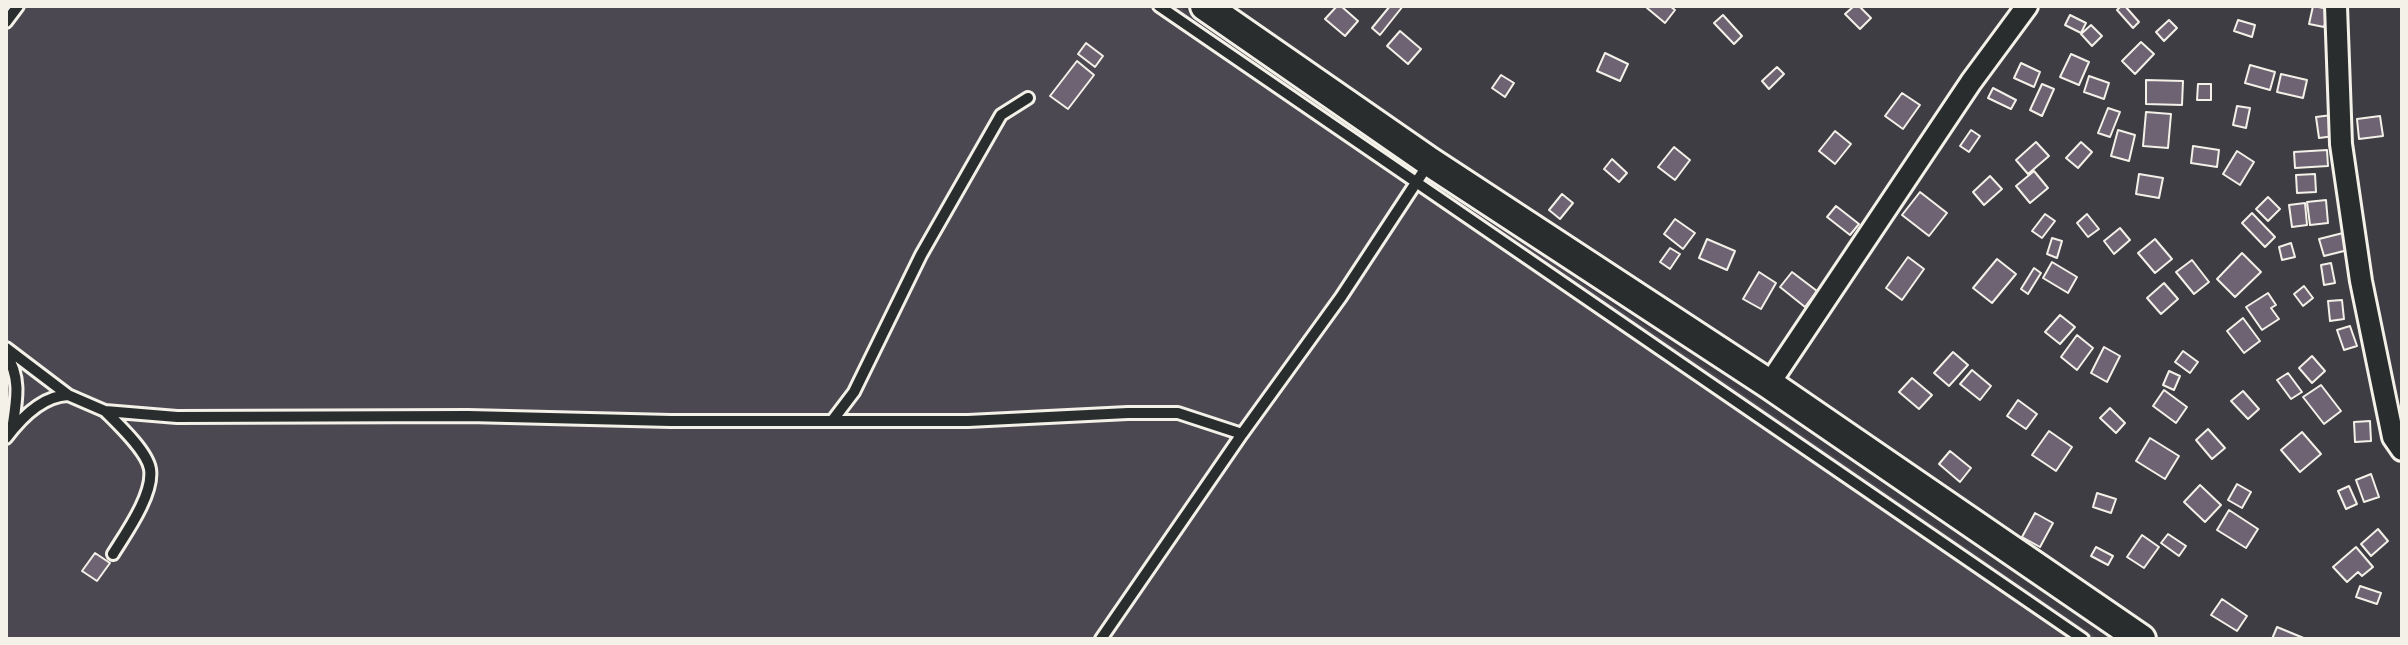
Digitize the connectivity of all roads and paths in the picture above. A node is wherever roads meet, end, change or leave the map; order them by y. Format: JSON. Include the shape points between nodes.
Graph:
{"nodes":[{"id":1,"x":18,"y":6,"type":"edge"},
{"id":2,"x":1159,"y":6,"type":"edge"},
{"id":3,"x":1205,"y":6,"type":"edge"},
{"id":4,"x":2027,"y":6,"type":"edge"},
{"id":5,"x":2336,"y":6,"type":"edge"},
{"id":6,"x":6,"y":22,"type":"edge"},
{"id":7,"x":1028,"y":98,"type":"dead end"},
{"id":8,"x":1423,"y":173,"type":"junction"},
{"id":9,"x":6,"y":351,"type":"edge"},
{"id":10,"x":1769,"y":384,"type":"junction"},
{"id":11,"x":68,"y":395,"type":"junction"},
{"id":12,"x":105,"y":411,"type":"junction"},
{"id":13,"x":832,"y":421,"type":"junction"},
{"id":14,"x":9,"y":434,"type":"edge"},
{"id":15,"x":1242,"y":434,"type":"junction"},
{"id":16,"x":2402,"y":450,"type":"edge"},
{"id":17,"x":113,"y":554,"type":"dead end"},
{"id":18,"x":1101,"y":639,"type":"edge"},
{"id":19,"x":2083,"y":639,"type":"edge"},
{"id":20,"x":2141,"y":639,"type":"edge"}],
"edges":[{"from":1,"to":6,"type":"lane"},
{"from":2,"to":8,"type":"lane"},
{"from":3,"to":8,"type":"street"},
{"from":4,"to":10,"type":"street"},
{"from":5,"to":16,"type":"street","via":[[2341,144],[2359,266],[2393,437]]},
{"from":7,"to":13,"type":"lane","via":[[1001,115],[921,255],[854,392]]},
{"from":8,"to":10,"type":"street"},
{"from":8,"to":15,"type":"lane"},
{"from":8,"to":19,"type":"lane"},
{"from":9,"to":11,"type":"lane"},
{"from":9,"to":14,"type":"lane","via":[[16,369],[17,394]]},
{"from":10,"to":20,"type":"street"},
{"from":11,"to":12,"type":"lane"},
{"from":11,"to":14,"type":"lane","via":[[52,396]]},
{"from":12,"to":13,"type":"lane","via":[[177,417]]},
{"from":12,"to":17,"type":"lane","via":[[132,437],[150,469],[145,500]]},
{"from":13,"to":15,"type":"lane","via":[[1178,413]]},
{"from":15,"to":18,"type":"lane"}]}
